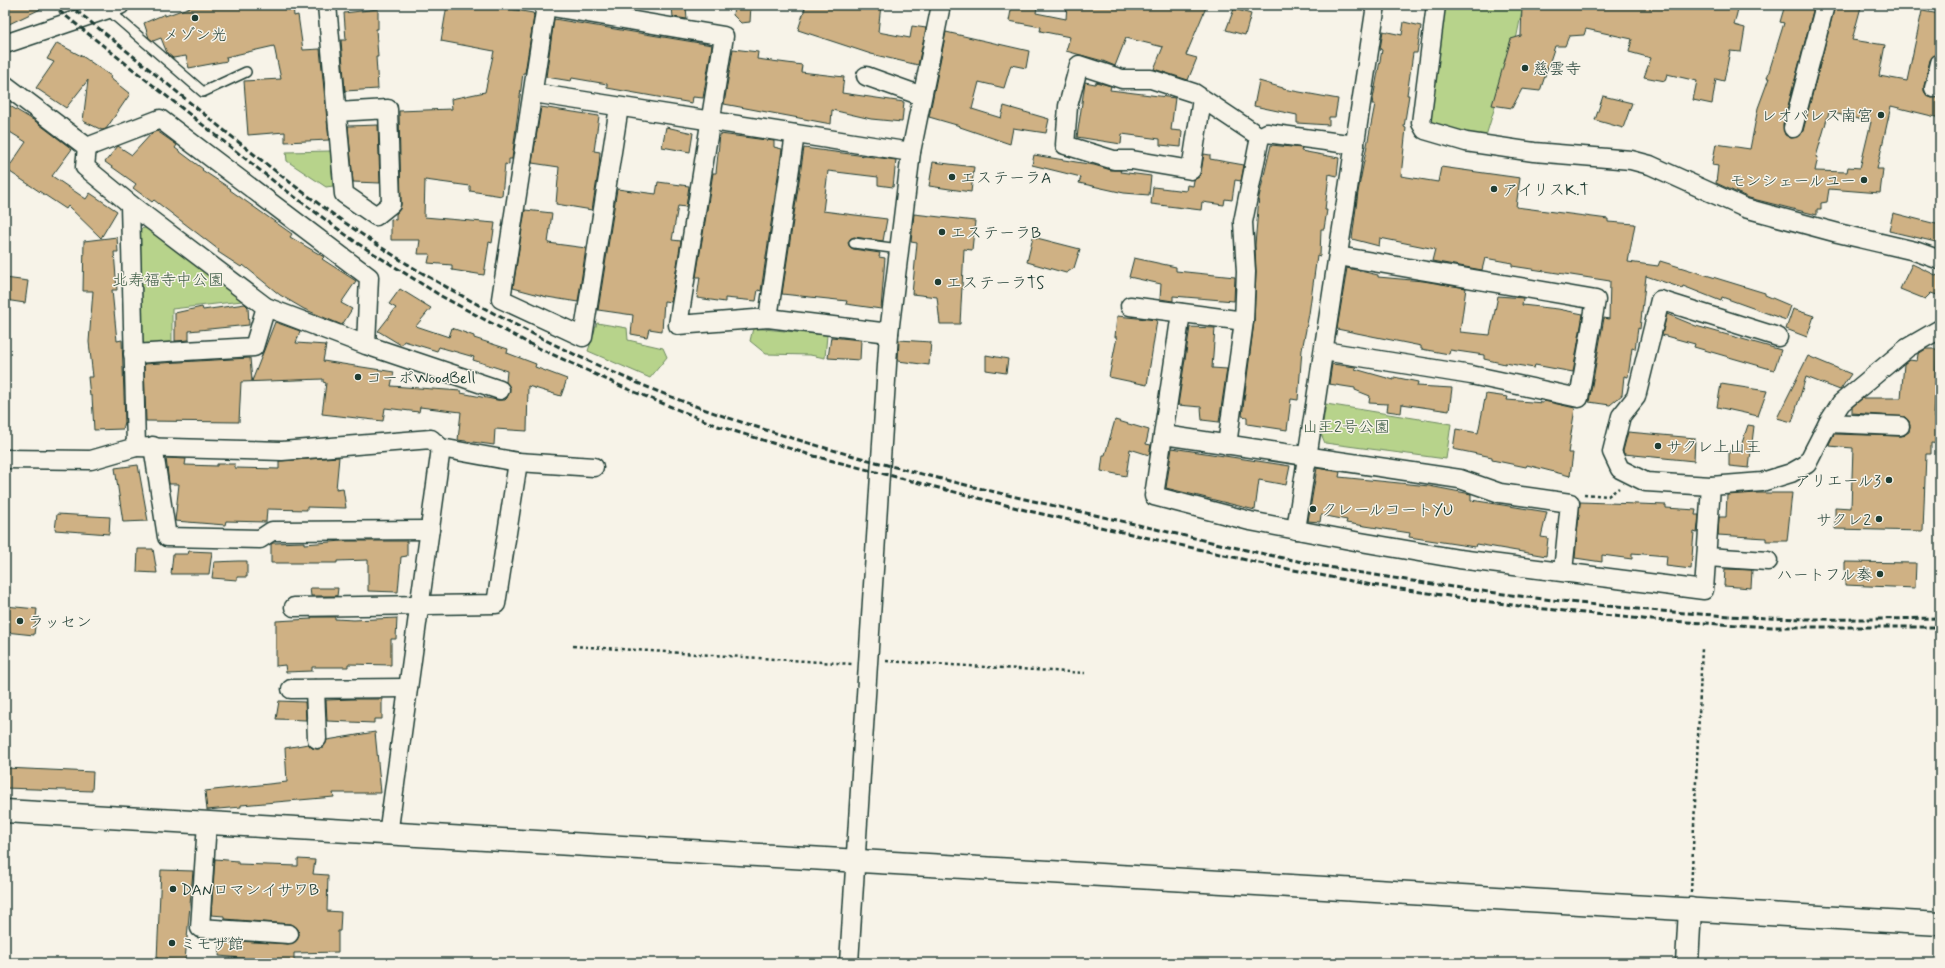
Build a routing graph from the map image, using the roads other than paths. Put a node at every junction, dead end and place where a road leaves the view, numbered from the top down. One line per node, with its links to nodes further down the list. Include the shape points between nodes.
1 (327, 5): 18 (street)
2 (941, 5): 15 (street)
3 (1376, 5): 23 (street)
4 (1436, 5): 30 (street, via 1421,123 1425,130 1466,142 1534,152 1631,160 1650,165 1745,208 1915,251)
5 (1825, 5): 20 (street)
6 (546, 6): 14 (street); 19 (street, via 724,36)
7 (113, 7): 8 (street); 10 (lane, via 203,92)
8 (5, 44)
9 (1940, 63): 13 (street)
10 (246, 72)
11 (866, 76): 15 (street)
12 (5, 85): 24 (street)
13 (1934, 88)
14 (533, 93): 17 (street); 17 (street, via 501,299 583,337)
15 (922, 96): 25 (street)
16 (1202, 99): 16 (street, via 1194,93 1151,79 1122,79 1079,65 1068,106 1066,145 1114,160 1132,160 1191,170); 22 (street)
17 (619, 107): 19 (street)
18 (337, 112): 18 (street, via 388,109 391,204 376,216 344,194)
19 (710, 121): 21 (street); 34 (street, via 678,325)
20 (1793, 128)
21 (795, 134): 25 (street); 34 (street)
22 (1260, 138): 23 (street, via 1267,133); 35 (street, via 1243,222 1246,272)
23 (1355, 145): 29 (street)
24 (87, 147): 26 (street, via 85,167); 39 (street, via 160,119 369,276)
25 (911, 152): 28 (street)
26 (130, 204): 32 (street); 41 (street)
27 (854, 243): 28 (lane)
28 (899, 248): 37 (street)
29 (1338, 256): 40 (street); 40 (street, via 1596,300 1579,398 1471,376)
30 (1940, 260)
31 (1130, 306): 33 (street)
32 (266, 307): 39 (street); 41 (street, via 254,347)
33 (1181, 313): 35 (street); 45 (street)
34 (768, 318): 37 (street)
35 (1244, 321): 46 (street)
36 (1940, 328): 43 (street, via 1908,348 1841,403)
37 (889, 333): 68 (street)
38 (1778, 337): 53 (street, via 1660,300 1636,397 1621,416 1612,452 1620,469 1646,482)
39 (366, 345): 42 (street)
40 (1324, 351): 49 (street)
41 (134, 354): 47 (street)
42 (500, 390)
43 (1828, 423): 44 (street); 53 (street, via 1807,464 1791,473 1762,482)
44 (1900, 426)
45 (1164, 435): 46 (street); 55 (street, via 1154,496)
46 (1227, 445): 49 (street)
47 (144, 446): 48 (street, via 282,451 430,439); 50 (street, via 91,460); 54 (street, via 167,536 260,539 272,531)
48 (441, 448): 51 (street); 54 (street)
49 (1308, 457): 55 (street); 58 (street, via 1460,479 1500,493 1570,503)
50 (5, 459)
51 (518, 462): 52 (street); 59 (street, via 496,604)
52 (594, 466)
53 (1711, 486): 56 (street)
54 (430, 530): 59 (street)
55 (1296, 530): 58 (street, via 1459,559)
56 (1706, 557): 57 (street); 58 (street, via 1704,590)
57 (1768, 561)
58 (1563, 571)
59 (419, 606): 60 (street); 61 (street)
60 (294, 608)
61 (408, 688): 63 (street); 67 (street)
62 (291, 689): 63 (street)
63 (315, 689): 64 (street)
64 (317, 739)
65 (5, 811): 66 (street)
66 (207, 823): 67 (street); 71 (street, via 200,928)
67 (388, 835): 68 (street)
68 (855, 862): 69 (street); 72 (street)
69 (1690, 909): 70 (street); 73 (street)
70 (1940, 924)
71 (289, 934)
72 (849, 963)
73 (1687, 963)

